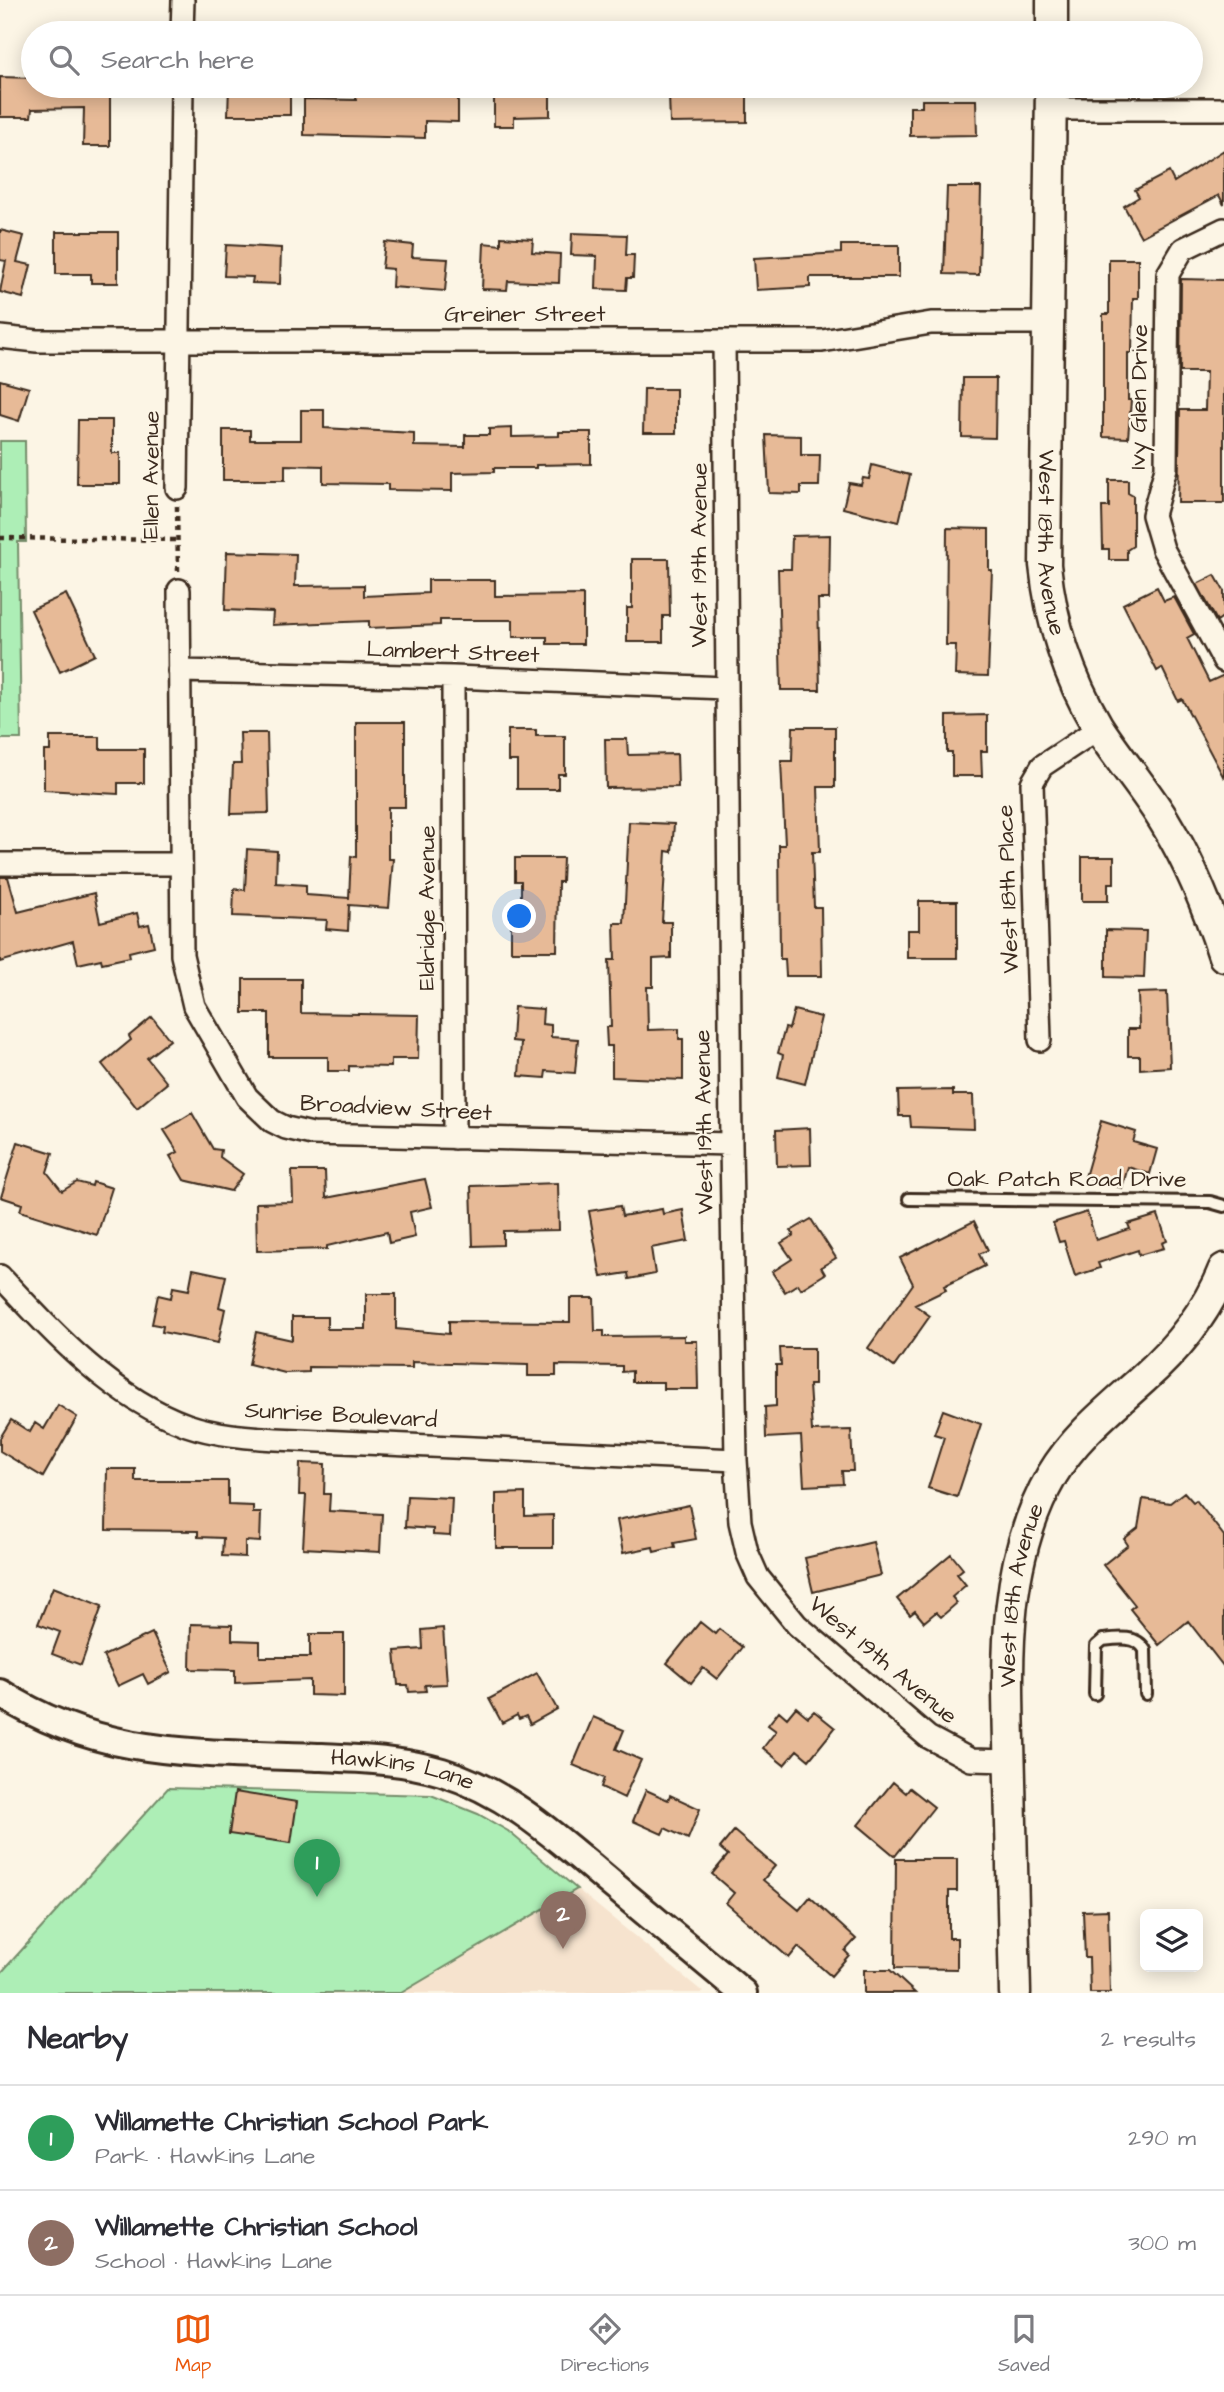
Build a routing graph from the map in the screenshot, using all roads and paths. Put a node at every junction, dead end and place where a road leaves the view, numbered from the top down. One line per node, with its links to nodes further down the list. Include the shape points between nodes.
1 (183, 0): 3 (street)
2 (1052, 0): 4 (main road)
3 (183, 21)
4 (1052, 21)
5 (182, 98): 12 (street, Ellen Avenue)
6 (1051, 98): 10 (main road, West 18th Avenue)
7 (1065, 98): 8 (street)
8 (1224, 109)
9 (1224, 229): 18 (street, Ivy Glen Drive, via 1183,249 1168,274 1166,468 1153,515 1163,550)
10 (1048, 323): 13 (street, Greiner Street, via 949,322 822,341); 22 (main road, West 18th Avenue, via 1045,565 1049,603 1059,646)
11 (0, 337): 12 (street, Greiner Street)
12 (177, 341): 13 (street, Greiner Street); 14 (street, Ellen Avenue)
13 (724, 341): 21 (street, West 19th Avenue)
14 (177, 488): 16 (path, Ellen Avenue)
15 (0, 538): 16 (path)
16 (178, 540): 17 (path, Ellen Avenue)
17 (179, 590): 19 (street)
18 (1224, 661)
19 (179, 671): 20 (street, Lambert Street); 24 (street)
20 (453, 677): 21 (street, Lambert Street); 27 (street, Eldridge Avenue)
21 (725, 688): 28 (street, West 19th Avenue)
22 (1099, 728): 25 (main road, West 18th Avenue, via 1184,855); 26 (street, West 18th Place, via 1042,766 1032,783)
23 (0, 864): 24 (street)
24 (180, 864): 27 (street, Broadview Street, via 182,955 191,998 238,1083 260,1111 286,1128 312,1134)
25 (1224, 956)
26 (1040, 1040)
27 (454, 1138): 28 (street, Broadview Street)
28 (731, 1144): 33 (street, West 19th Avenue)
29 (909, 1199): 30 (lane, Oak Patch Road Drive, via 1210,1202)
30 (1224, 1206)
31 (1224, 1269): 37 (main road, West 18th Avenue, via 1202,1312 1175,1348 1076,1444 1053,1474 1035,1510 1018,1557 1012,1598)
32 (0, 1276): 33 (street, Sunrise Boulevard, via 76,1353 117,1387 153,1411 216,1433)
33 (736, 1460): 37 (street, West 19th Avenue, via 747,1552 758,1577 790,1618 928,1737 971,1760)
34 (0, 1693): 38 (street, Hawkins Lane, via 31,1713 117,1744 377,1760 478,1784 534,1818)
35 (1095, 1694): 36 (lane, via 1096,1646 1103,1640 1130,1639 1145,1650)
36 (1146, 1694)
37 (1010, 1761): 39 (main road, West 18th Avenue)
38 (743, 1993)
39 (1015, 1993)

